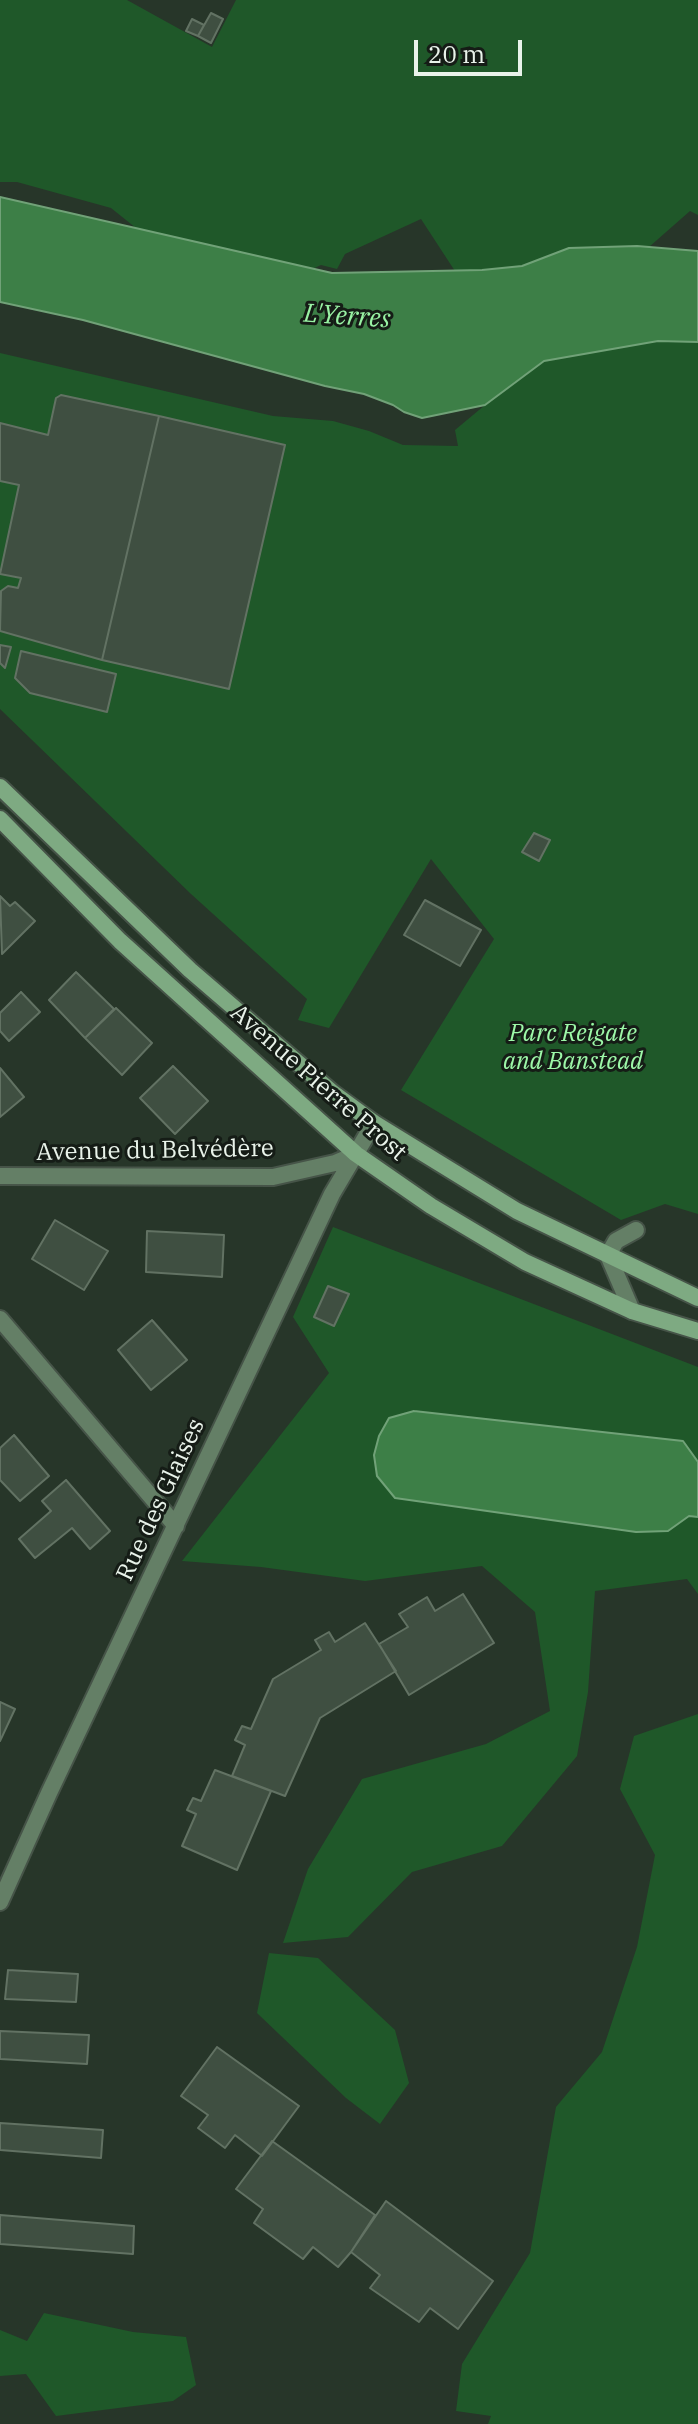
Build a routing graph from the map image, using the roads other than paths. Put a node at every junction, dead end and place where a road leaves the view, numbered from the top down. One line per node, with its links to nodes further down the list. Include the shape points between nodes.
1 (0, 787): 3 (main road, Avenue Pierre Prost, via 190,970)
2 (0, 819): 4 (main road, Avenue Pierre Prost, via 120,941)
3 (374, 1123): 4 (street, Rue des Glaises); 7 (main road, Avenue Pierre Prost, via 517,1211)
4 (356, 1154): 5 (street, Avenue du Belvédère, via 273,1177); 9 (main road, Avenue Pierre Prost, via 525,1262); 12 (street, Rue des Glaises, via 332,1194)
5 (0, 1176)
6 (636, 1230): 7 (street, via 616,1241)
7 (608, 1255): 8 (main road, Avenue Pierre Prost); 9 (street)
8 (698, 1298)
9 (632, 1311): 11 (main road, Avenue Pierre Prost)
10 (0, 1319): 12 (street)
11 (698, 1331)
12 (176, 1526): 13 (street, Rue des Glaises)
13 (0, 1902)

